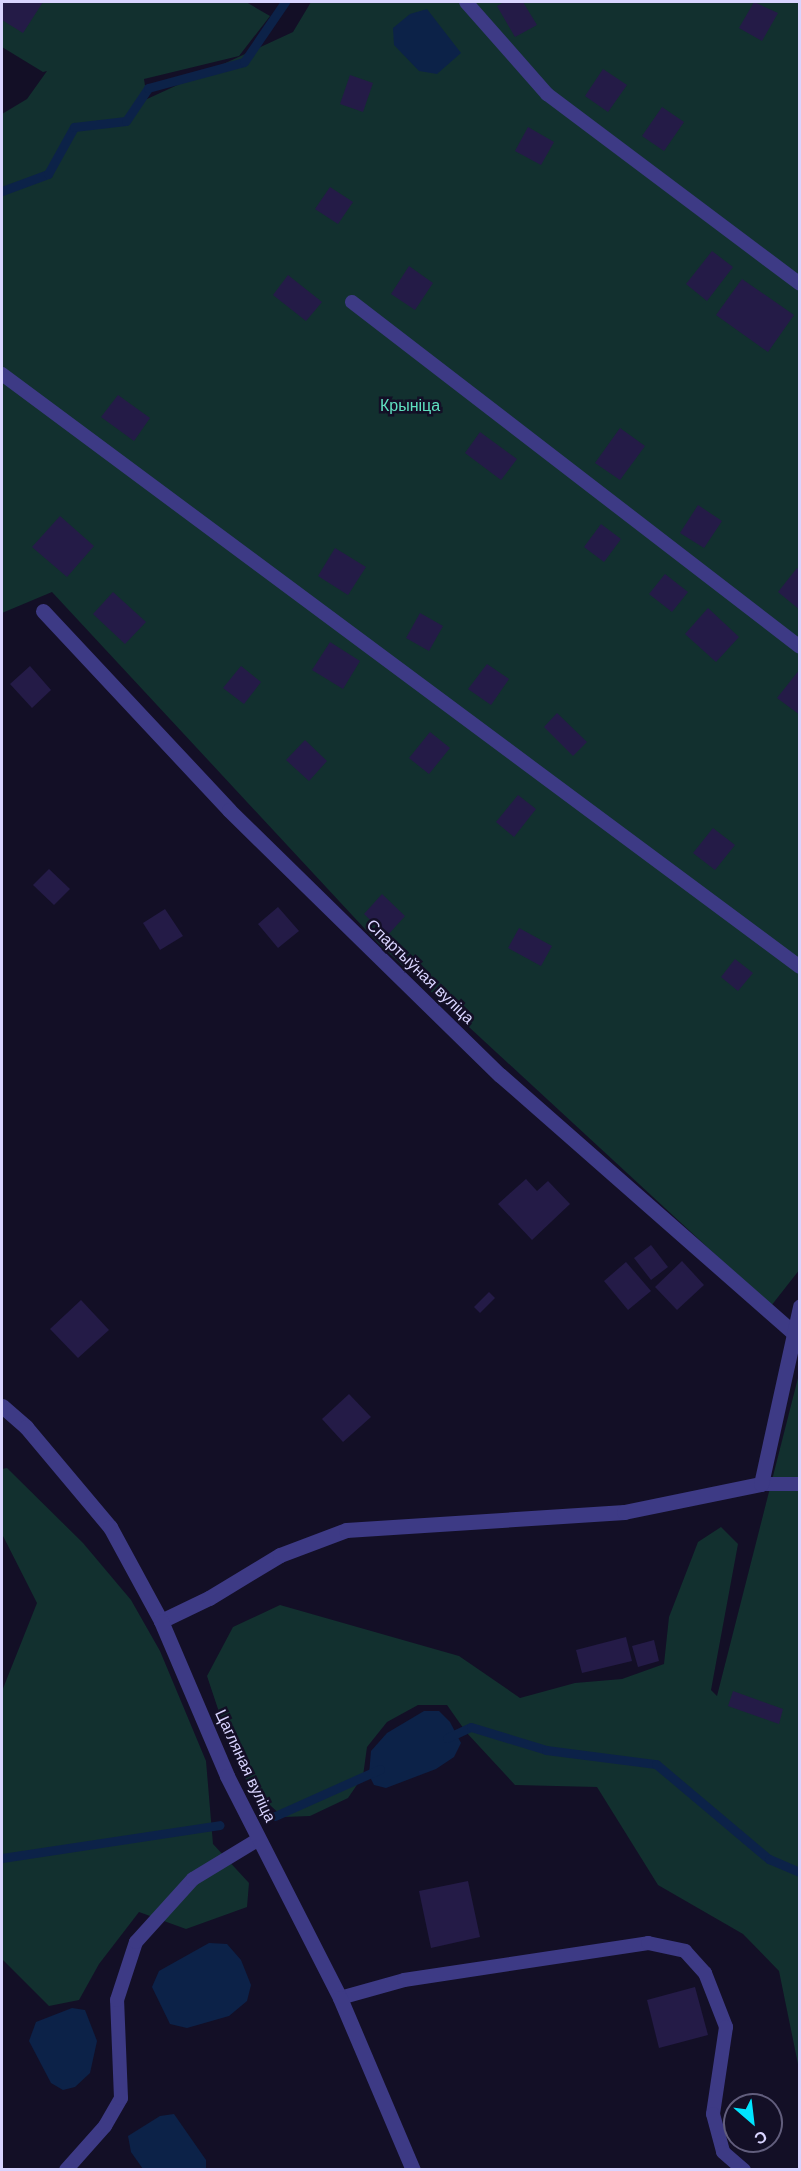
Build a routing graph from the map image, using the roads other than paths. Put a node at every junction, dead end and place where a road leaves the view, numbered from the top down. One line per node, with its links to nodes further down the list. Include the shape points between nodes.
1 (466, 2): 2 (lane, via 547,94)
2 (800, 284)
3 (352, 302): 6 (lane)
4 (2, 374): 7 (lane)
5 (44, 611): 9 (street, Спартыўная вуліца, via 230,810 500,1075)
6 (800, 647)
7 (800, 967)
8 (800, 1306): 9 (street)
9 (795, 1334): 11 (street)
10 (2, 1406): 13 (street, Цагляная вуліца, via 26,1427 110,1527)
11 (761, 1484): 12 (lane); 13 (street, via 624,1512 346,1530 280,1555 209,1598)
12 (800, 1484)
13 (161, 1621): 14 (street, Цагляная вуліца, via 227,1776)
14 (259, 1839): 15 (street, Цагляная вуліца); 16 (lane, via 193,1879 136,1942 117,2000 122,2098 105,2126)
15 (340, 1998): 17 (street, Цагляная вуліца); 18 (lane, via 404,1980 648,1943 685,1951 705,1973 726,2027 713,2114 723,2152)
16 (66, 2169)
17 (413, 2169)
18 (744, 2169)

